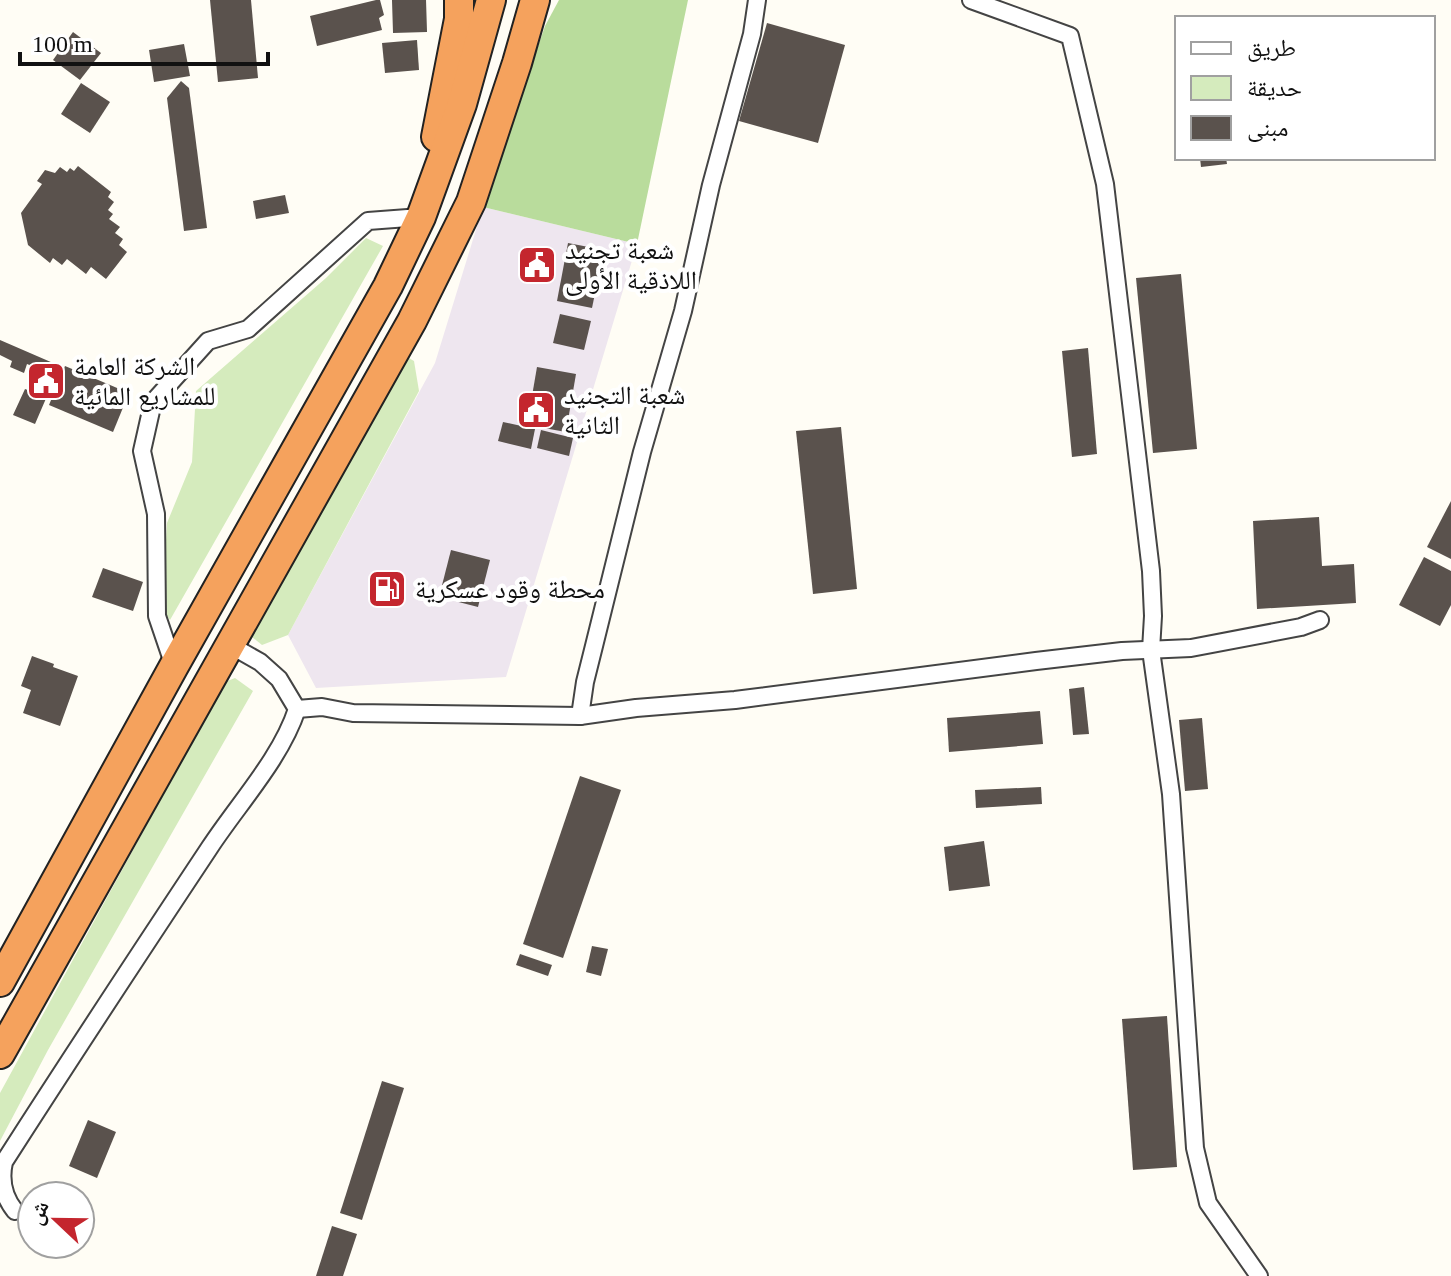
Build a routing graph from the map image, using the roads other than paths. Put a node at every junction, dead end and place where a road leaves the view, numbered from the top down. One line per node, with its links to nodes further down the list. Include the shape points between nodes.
1 (459, 0): 8 (highway)
2 (491, 0): 8 (highway, via 462,104)
3 (535, 0): 7 (highway)
4 (542, 0): 7 (highway)
5 (757, 0): 14 (street)
6 (971, 0): 11 (street, via 1070,36 1105,184 1151,571)
7 (517, 63): 10 (highway, via 471,202 446,254)
8 (421, 217): 12 (highway, via 388,286); 12 (street, via 368,221 248,329 208,341 153,402 142,451 156,514 157,616)
9 (1320, 620): 11 (street, via 1205,645)
10 (230, 645): 13 (street, via 279,679); 16 (highway)
11 (1151, 650): 14 (street); 18 (street, via 1171,794 1195,1148 1208,1203)
12 (174, 666): 15 (highway)
13 (297, 709): 14 (street); 17 (street, via 279,749 4,1162 0,1185)
14 (580, 716)
15 (0, 982)
16 (0, 1054)
17 (15, 1211)
18 (1259, 1276)

